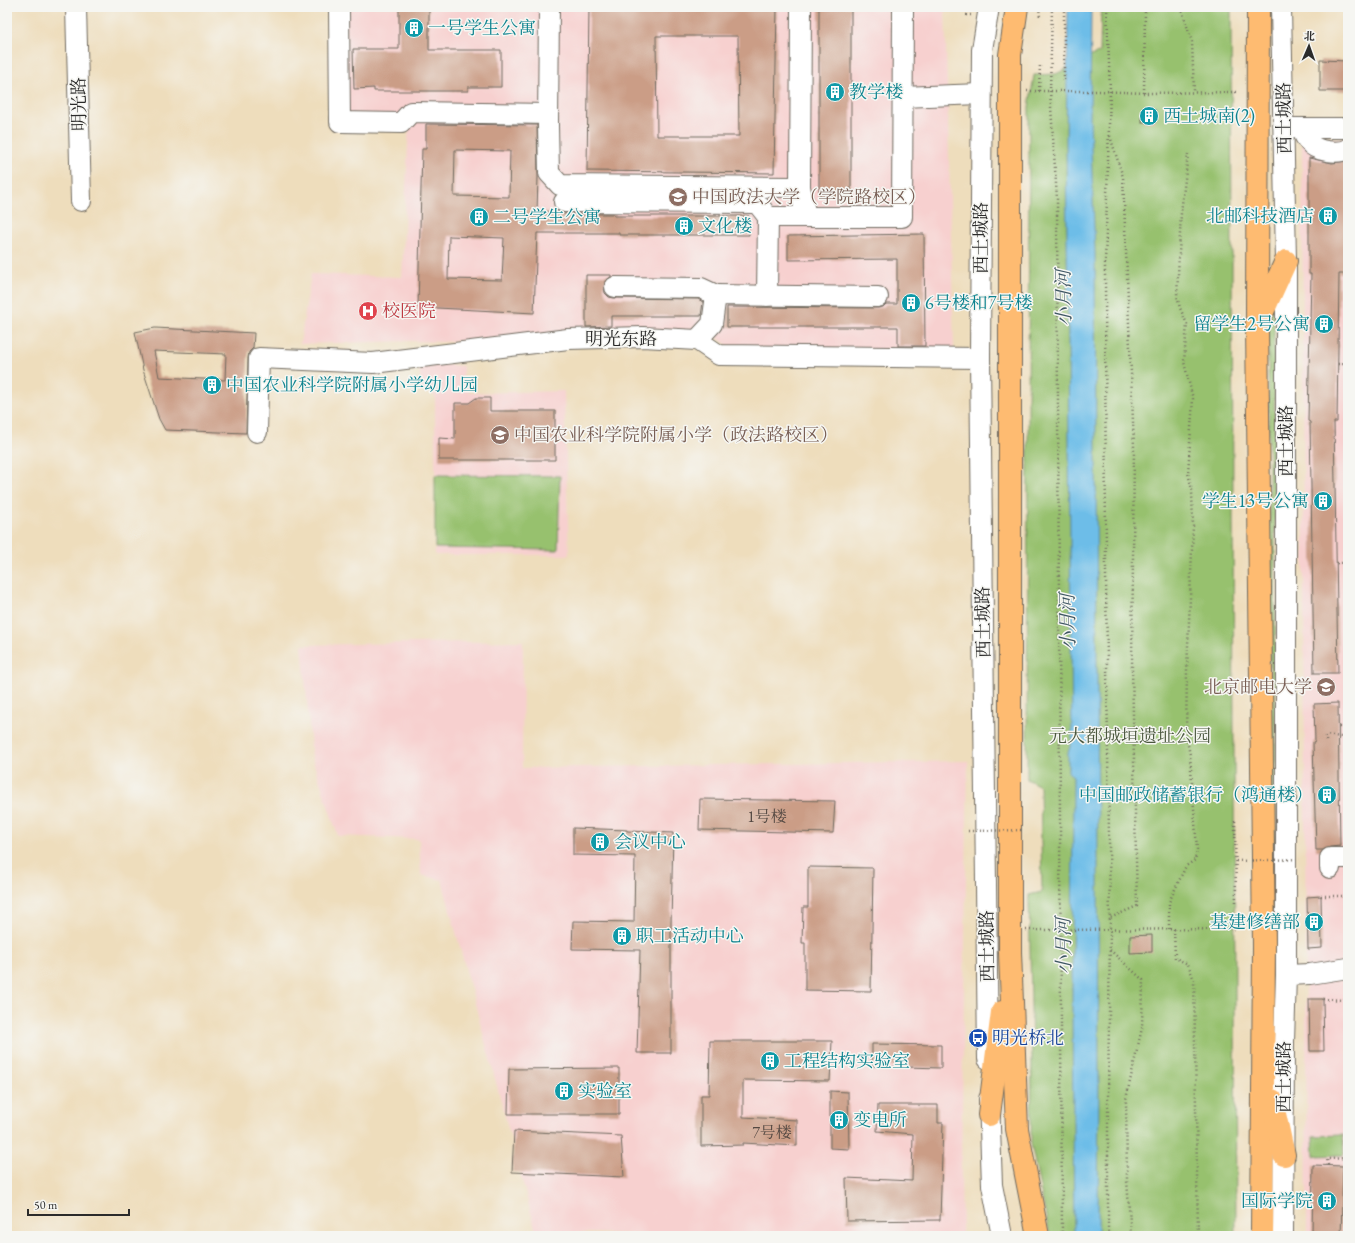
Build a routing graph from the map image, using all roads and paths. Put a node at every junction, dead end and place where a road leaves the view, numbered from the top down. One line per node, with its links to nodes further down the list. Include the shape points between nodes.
1 (76, 7): 41 (street, 明光路)
2 (340, 7): 34 (street, via 340,122 401,123 411,112)
3 (548, 7): 34 (street)
4 (801, 7): 40 (street)
5 (903, 7): 33 (street)
6 (989, 7): 21 (street, 西土城路)
7 (1001, 7): 22 (highway)
8 (1017, 7): 22 (highway)
9 (1039, 7): 19 (path)
10 (1052, 7): 27 (path)
11 (1064, 7): 24 (path)
12 (1107, 7): 28 (path)
13 (1145, 7): 31 (path)
14 (1181, 7): 29 (path, via 1192,42)
15 (1258, 7): 20 (highway, 西土城路)
16 (1272, 7): 20 (highway)
17 (1281, 7): 35 (street, 西土城路)
18 (973, 13): 21 (street)
19 (1040, 17)
20 (1258, 44): 50 (highway, 西土城路)
21 (982, 50): 32 (street, 西土城路)
22 (1010, 55): 81 (highway)
23 (1040, 64): 26 (path)
24 (1064, 81)
25 (1022, 91): 26 (path)
26 (1039, 91): 27 (path)
27 (1050, 91): 28 (path); 78 (path, via 1057,207)
28 (1110, 91): 31 (path); 37 (path)
29 (1194, 92): 30 (path); 31 (path)
30 (1237, 92)
31 (1144, 93)
32 (981, 94): 33 (street); 52 (street, 西土城路)
33 (902, 97): 44 (street, via 902,217)
34 (548, 114): 40 (street, via 550,173 560,185)
35 (1293, 128): 36 (street); 38 (street, via 1310,144 1324,151 1343,152); 45 (street, 西土城路)
36 (1348, 128)
37 (1108, 132): 72 (path, via 1105,280); 72 (path, via 1123,177 1134,446 1132,667 1137,906)
38 (1348, 149)
39 (1188, 154): 74 (path, via 1181,213 1177,296 1187,324 1184,362 1193,399 1188,473 1192,490 1193,526 1186,735 1190,755 1197,849 1195,860 1186,866 1169,902)
40 (800, 187): 44 (street)
41 (81, 201)
42 (564, 202): 43 (street, via 757,203)
43 (768, 217): 44 (street); 48 (street)
44 (806, 217)
45 (1286, 261): 50 (highway); 83 (street, 西土城路)
46 (615, 287): 47 (street, via 701,288)
47 (716, 295): 48 (street); 51 (street, via 712,324)
48 (767, 296): 49 (street)
49 (878, 297)
50 (1257, 325): 79 (highway, 西土城路)
51 (696, 340): 52 (street, 明光东路, via 719,355); 55 (street, 明光东路, via 643,337 568,339 373,363 258,358)
52 (980, 358): 86 (street, 西土城路)
53 (1338, 364): 54 (path)
54 (1348, 364)
55 (257, 432)
56 (1336, 563): 57 (path)
57 (1348, 563)
58 (1339, 727): 59 (path)
59 (1348, 728)
60 (1348, 738): 61 (path, via 1326,736)
61 (1326, 741)
62 (1235, 821): 67 (path)
63 (1024, 830): 64 (path, bridge)
64 (968, 831)
65 (1348, 858): 68 (street, via 1330,858)
66 (1300, 859): 67 (path, bridge)
67 (1236, 861): 71 (path)
68 (1330, 868)
69 (1321, 896): 70 (path)
70 (1348, 896)
71 (1236, 904)
72 (1110, 918): 73 (path)
73 (1108, 929): 74 (path); 78 (path); 80 (path)
74 (1169, 929): 75 (path)
75 (1174, 929): 76 (path); 95 (path, via 1176,958 1188,964 1194,980)
76 (1238, 929)
77 (1023, 930): 78 (path)
78 (1060, 930): 92 (path)
79 (1264, 946): 87 (highway, via 1272,1097); 96 (highway, 西土城路)
80 (1110, 950): 93 (path); 94 (path, via 1143,980 1142,1028 1126,1099)
81 (1010, 952): 86 (highway); 91 (highway, via 1017,1129)
82 (1348, 968): 83 (street)
83 (1286, 975): 87 (street, 西土城路)
84 (1323, 999): 85 (path)
85 (1348, 1000)
86 (989, 1115): 90 (street, 西土城路, via 992,1185)
87 (1284, 1155): 97 (street, 西土城路)
88 (1348, 1158): 89 (path, via 1327,1159)
89 (1328, 1165)
90 (1002, 1236)
91 (1038, 1236)
92 (1062, 1236)
93 (1108, 1236)
94 (1131, 1236)
95 (1198, 1236)
96 (1262, 1236)
97 (1283, 1236)

